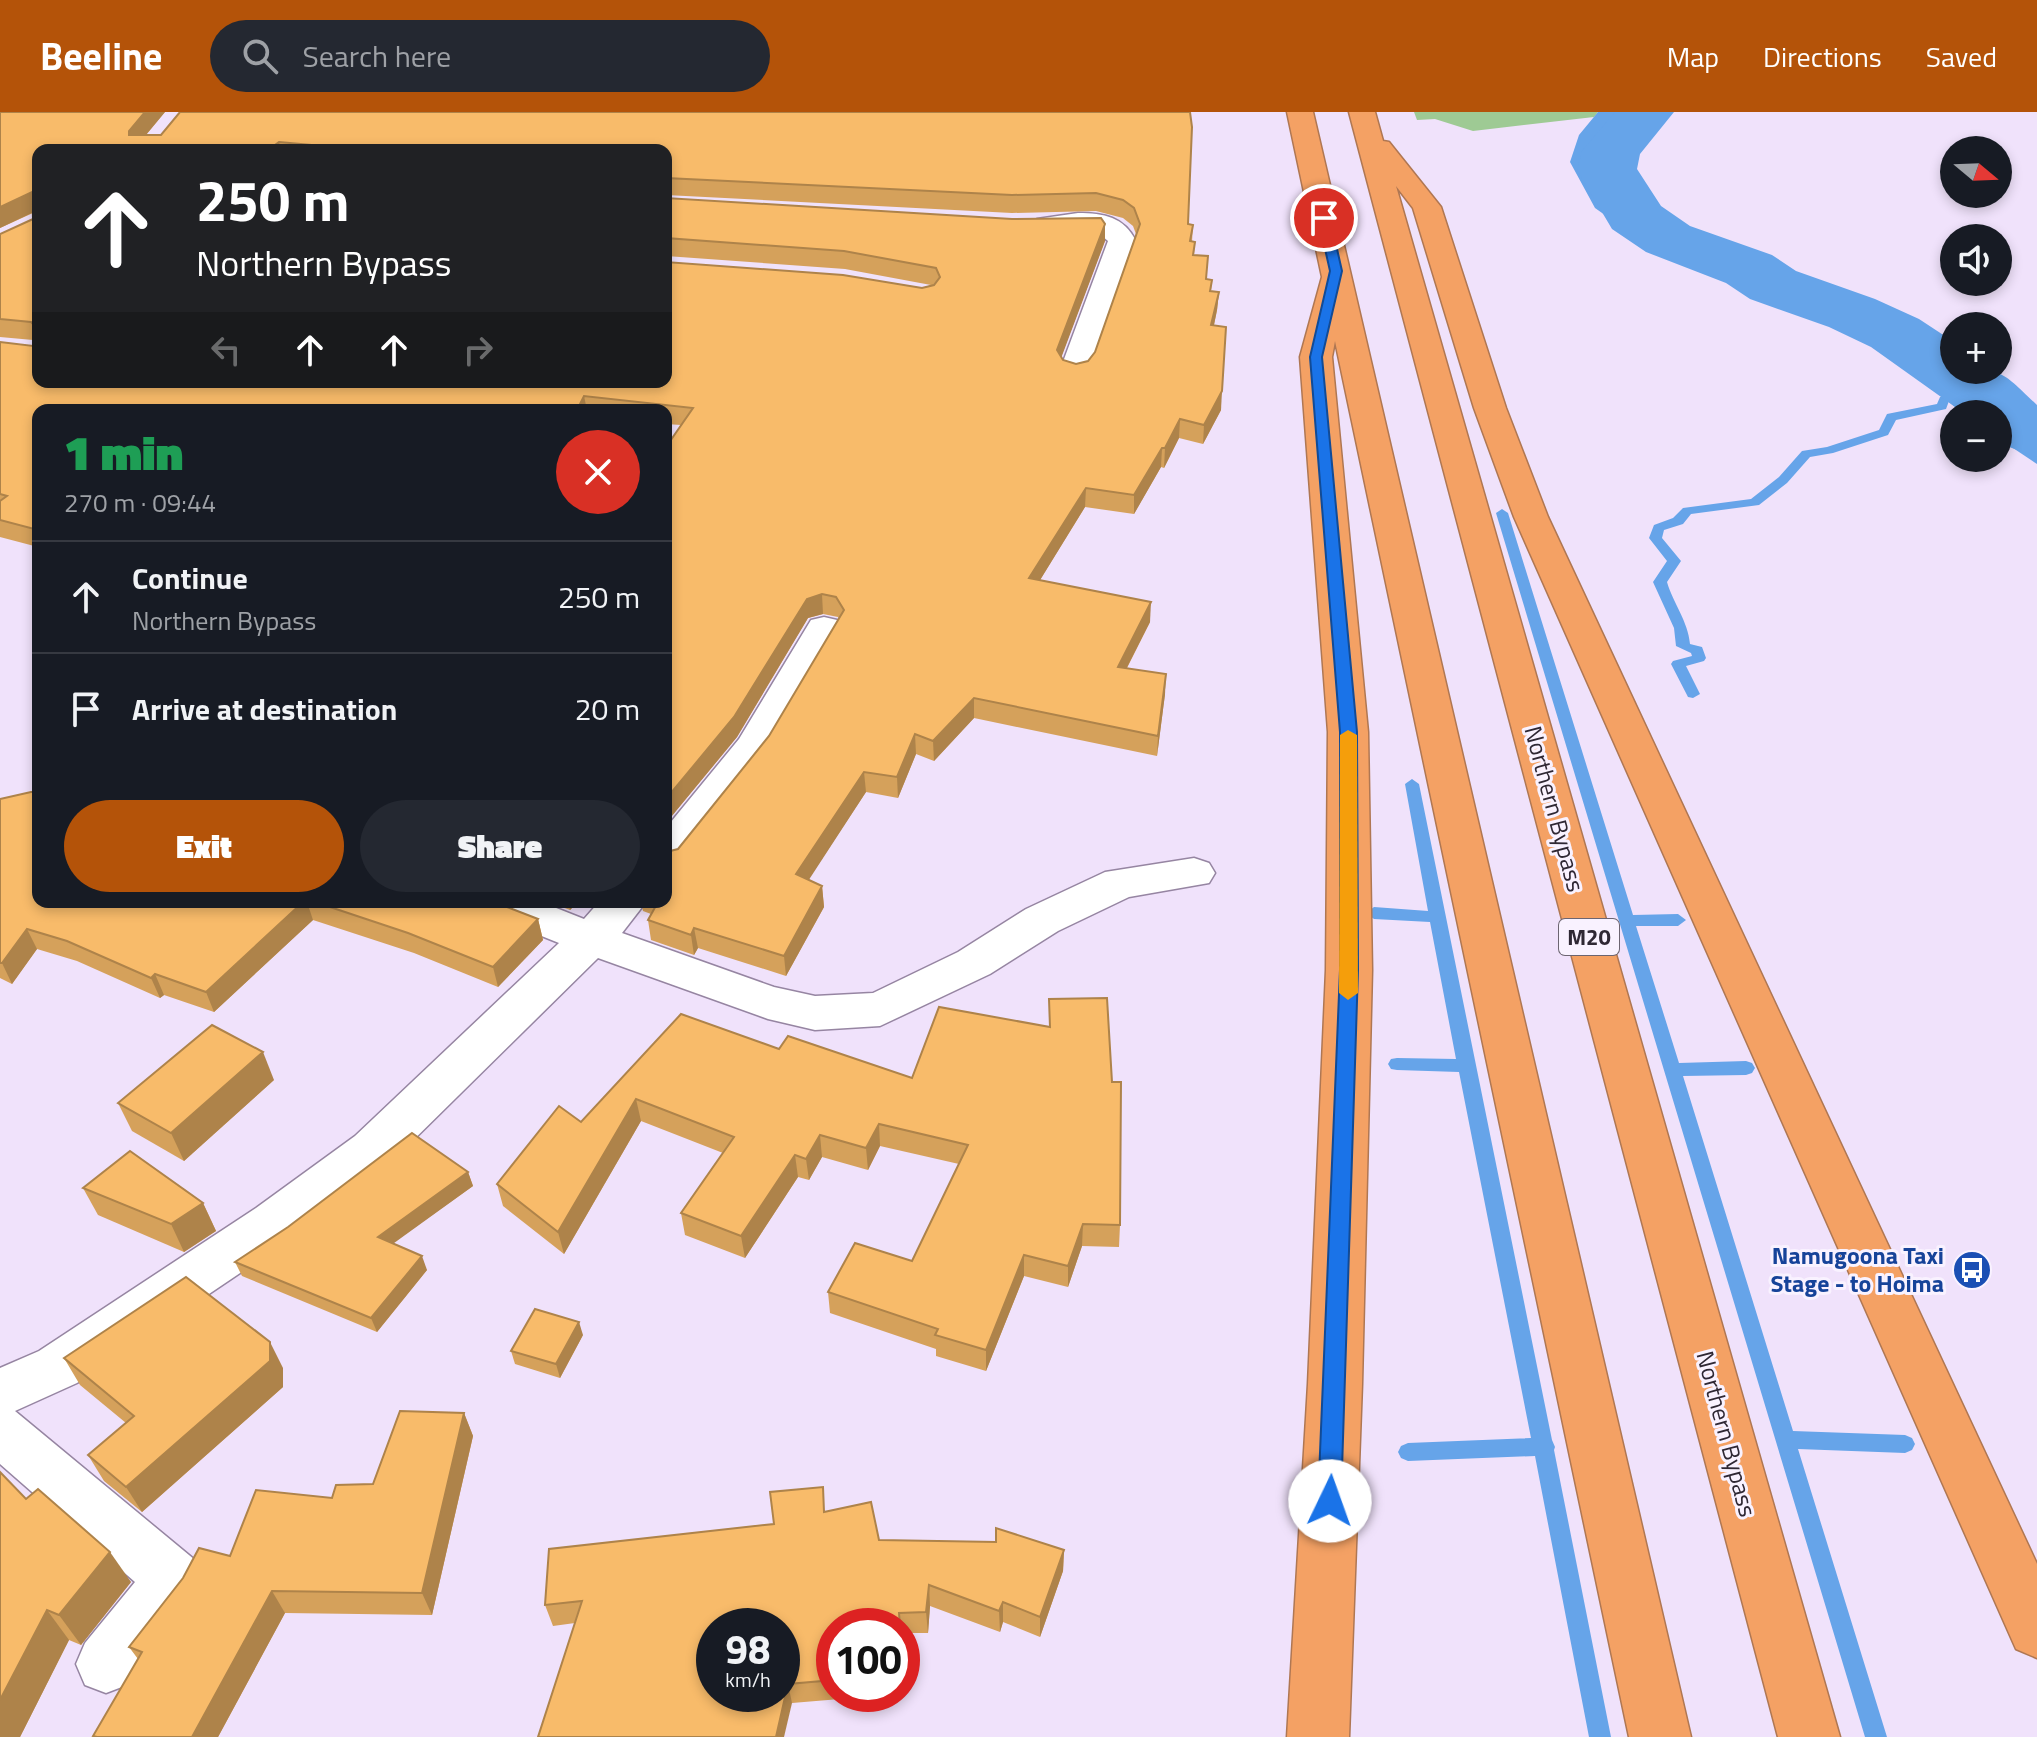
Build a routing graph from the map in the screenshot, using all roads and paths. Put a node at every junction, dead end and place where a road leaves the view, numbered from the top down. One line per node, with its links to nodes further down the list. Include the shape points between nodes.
1 (1300, 112): 4 (highway)
2 (1366, 124): 14 (highway, via 1427,207 1490,408 1531,517); 18 (highway, Northern Bypass / M20)
3 (1012, 225): 5 (street, via 1084,222 1120,233 1122,241)
4 (1336, 271): 16 (highway, via 1316,357 1348,732 1349,970); 17 (highway)
5 (1076, 370)
6 (824, 628): 7 (street, via 755,746)
7 (672, 849)
8 (1194, 873): 11 (street, via 1120,883 880,1009 815,1013 768,1002)
9 (514, 908): 11 (street)
10 (619, 908): 11 (street)
11 (591, 939): 12 (street, via 372,1150 274,1223 58,1367)
12 (0, 1393)
13 (0, 1430): 15 (street, via 174,1579)
14 (2037, 1629)
15 (106, 1664)
16 (1318, 1737)
17 (1660, 1737)
18 (1809, 1737)

